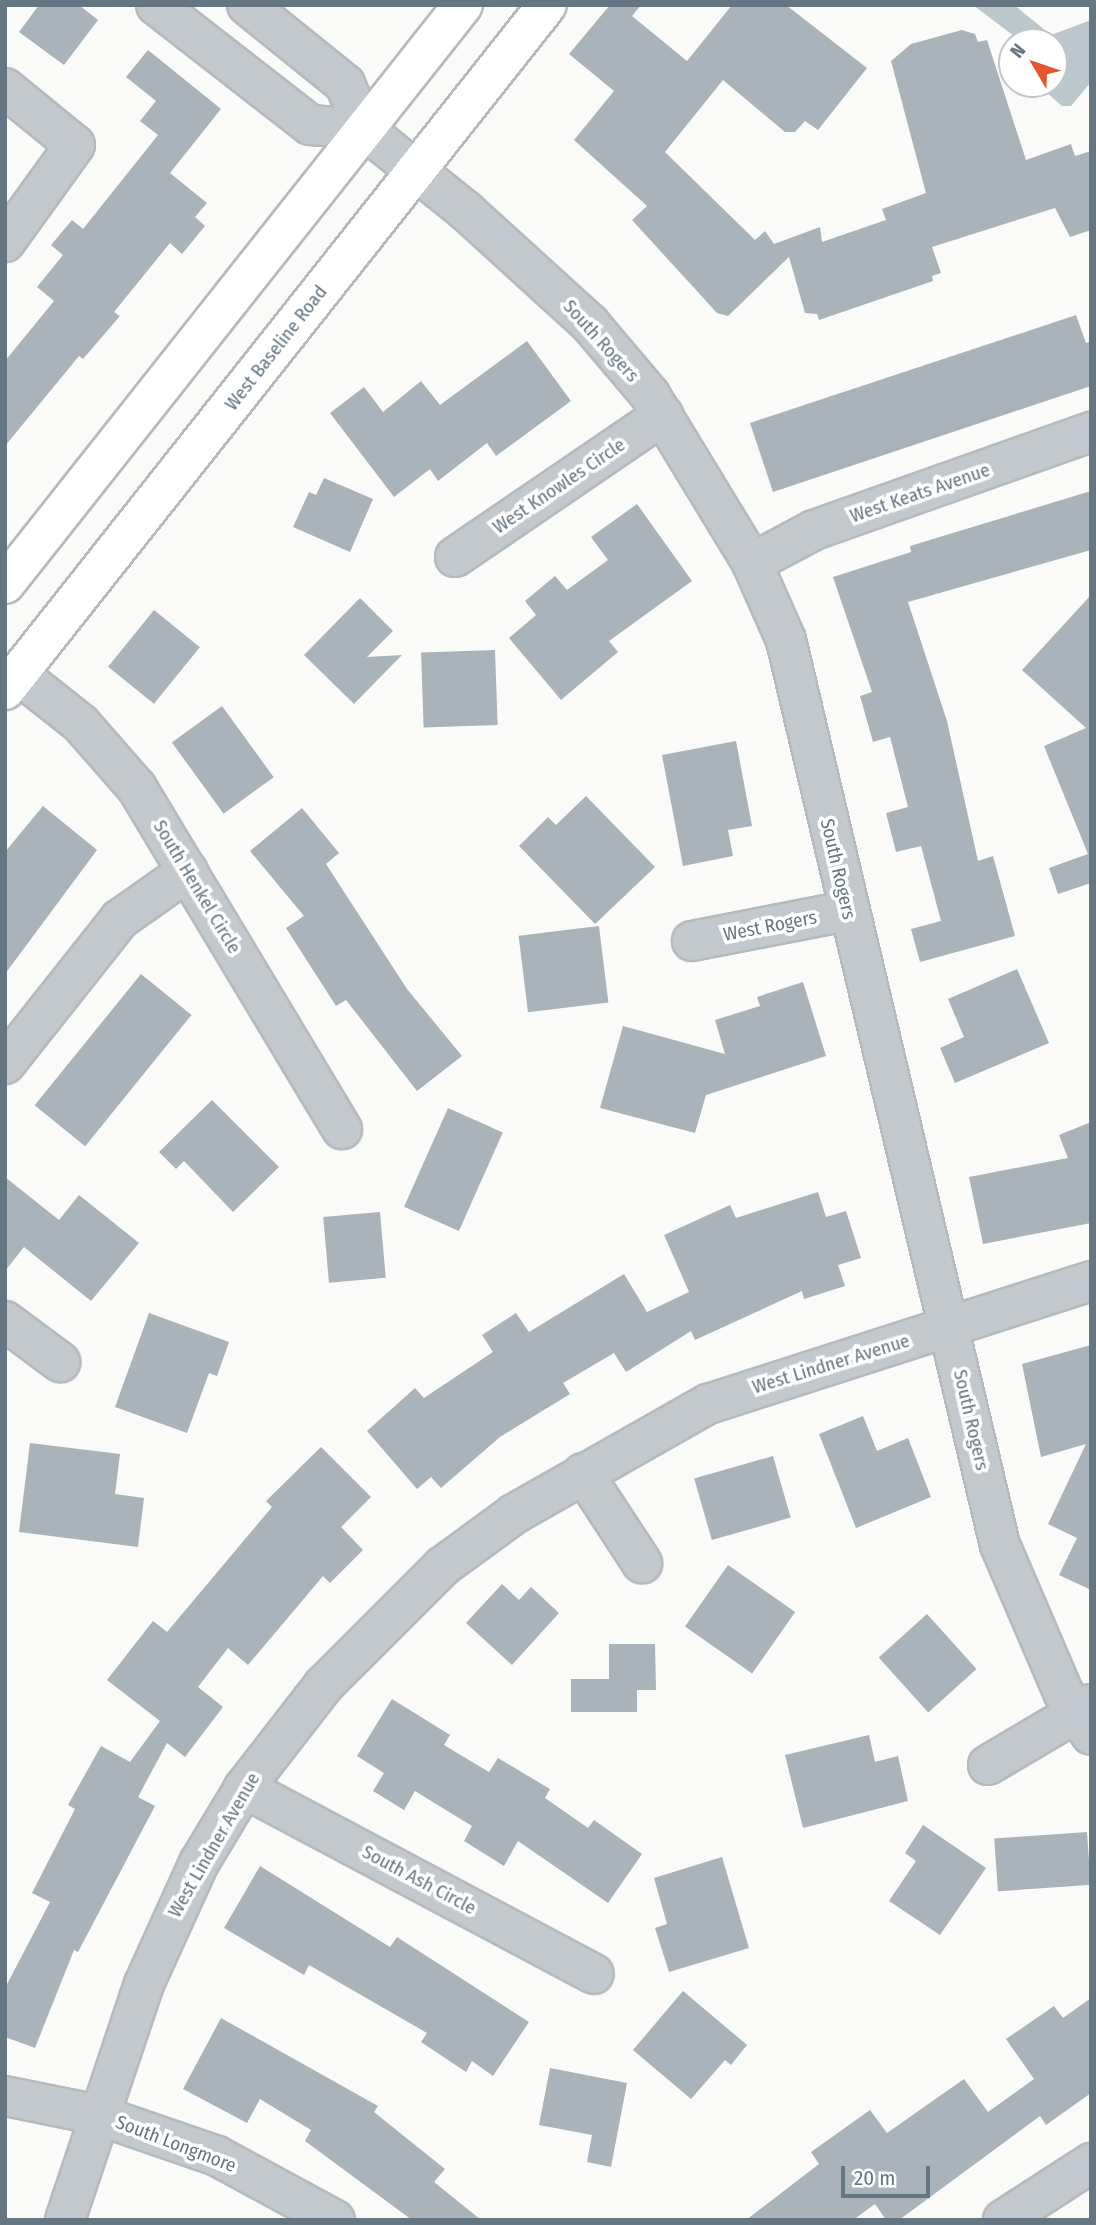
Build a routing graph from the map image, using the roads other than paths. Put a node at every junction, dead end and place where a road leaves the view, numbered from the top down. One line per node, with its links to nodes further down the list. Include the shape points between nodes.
1 (156, 5): 6 (street, via 310,125)
2 (247, 5): 6 (street, South Rogers, via 345,85)
3 (463, 5): 6 (main road)
4 (547, 5): 7 (main road, West Baseline Road)
5 (5, 88): 8 (street, via 75,145)
6 (364, 130): 7 (street, South Rogers); 13 (main road)
7 (415, 170): 9 (street, South Rogers, via 590,324); 14 (main road, West Baseline Road)
8 (5, 242)
9 (663, 415): 11 (street, West Knowles Circle); 12 (street, South Rogers)
10 (1091, 432): 12 (street, West Keats Avenue, via 814,530)
11 (455, 556)
12 (752, 563): 16 (street, South Rogers, via 786,640)
13 (5, 584)
14 (12, 682): 15 (street, South Henkel Circle, via 114,757)
15 (188, 871): 18 (street, via 120,919); 19 (street, South Henkel Circle)
16 (847, 911): 17 (street, West Rogers); 22 (street, South Rogers)
17 (692, 941)
18 (5, 1064)
19 (342, 1129)
20 (1091, 1281): 22 (street, West Lindner Avenue)
21 (5, 1321): 23 (street)
22 (950, 1329): 24 (street, West Lindner Avenue, via 708,1404); 26 (street, South Rogers, via 1000,1545)
23 (60, 1362)
24 (583, 1473): 25 (street); 28 (street, West Lindner Avenue, via 513,1514 443,1566 324,1685)
25 (642, 1563)
26 (1086, 1717): 27 (street)
27 (988, 1765)
28 (244, 1788): 29 (street, South Ash Circle); 31 (street, West Lindner Avenue, via 167,1925)
29 (594, 1974)
30 (5, 2096): 31 (street, South Longmore)
31 (98, 2115): 33 (street, West Lindner Avenue); 34 (street, South Longmore, via 217,2155)
32 (1091, 2163): 35 (street)
33 (65, 2220)
34 (335, 2220)
35 (1003, 2220)

